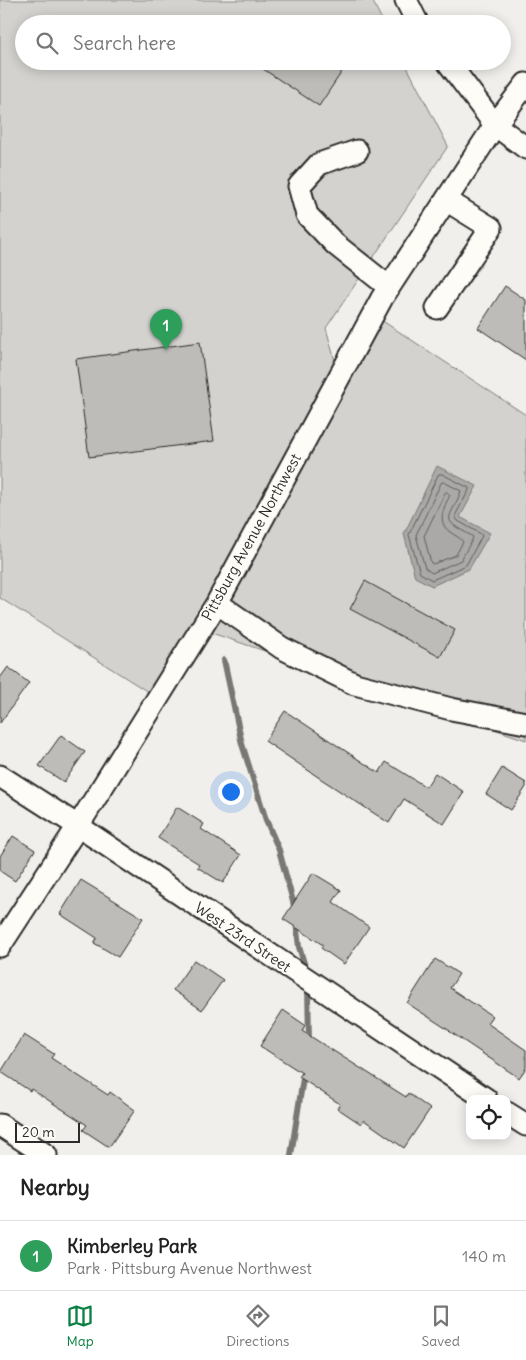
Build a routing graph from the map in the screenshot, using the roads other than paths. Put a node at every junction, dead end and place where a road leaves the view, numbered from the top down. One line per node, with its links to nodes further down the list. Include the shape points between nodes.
1 (406, 0): 2 (street)
2 (414, 15)
3 (454, 70): 5 (street)
4 (526, 84): 5 (street, Pittsburg Avenue Northwest)
5 (495, 124): 6 (street); 8 (street, Pittsburg Avenue Northwest)
6 (526, 148)
7 (357, 151): 9 (street, via 319,164 299,186 308,215 336,245)
8 (446, 200): 9 (street, Pittsburg Avenue Northwest); 10 (street, via 491,228)
9 (389, 287): 11 (street, Pittsburg Avenue Northwest)
10 (437, 308)
11 (217, 602): 12 (street, via 282,648 355,684 451,709); 14 (street, Pittsburg Avenue Northwest)
12 (526, 723)
13 (0, 776): 14 (street, West 23rd Street)
14 (78, 826): 15 (street, Pittsburg Avenue Northwest); 16 (street, West 23rd Street)
15 (0, 946)
16 (480, 1095)
17 (511, 1116): 19 (street)
18 (0, 1125): 20 (street)
19 (526, 1125)
20 (46, 1155)

